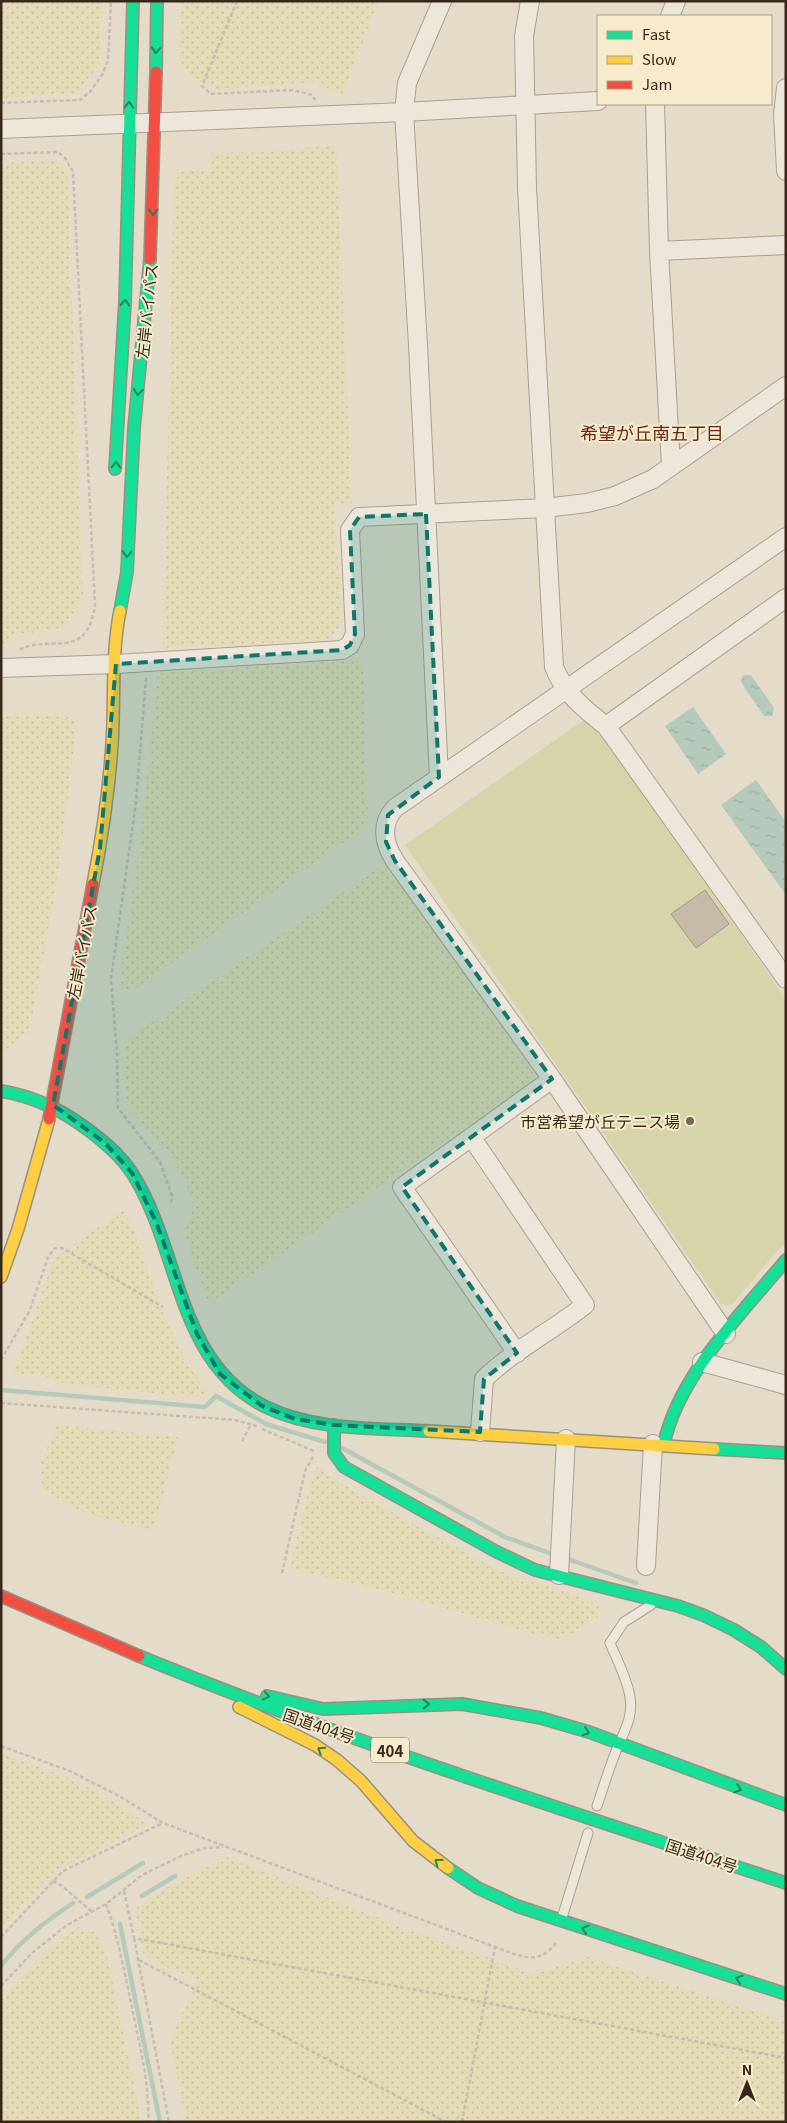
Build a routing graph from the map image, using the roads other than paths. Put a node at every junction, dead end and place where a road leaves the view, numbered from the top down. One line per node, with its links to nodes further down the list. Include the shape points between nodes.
1 (132, 1): 13 (main road, 左岸バイパス, one-way to 1)
2 (157, 1): 12 (main road, 左岸バイパス, one-way to 12)
3 (442, 1): 11 (street, via 407,84)
4 (530, 1): 9 (street, via 524,36)
5 (676, 1): 6 (street)
6 (670, 15)
7 (782, 91): 15 (street)
8 (597, 101): 9 (street)
9 (526, 105): 11 (street); 21 (street, via 527,188)
10 (655, 105): 17 (street)
11 (404, 112): 12 (street); 22 (street)
12 (153, 123): 13 (street); 26 (main road, 左岸バイパス, one-way to 26, via 152,240 126,572)
13 (129, 124): 14 (street); 20 (main road, 左岸バイパス, one-way to 13, via 126,302)
14 (1, 130)
15 (786, 171)
16 (786, 245): 17 (street)
17 (659, 251): 19 (street)
18 (786, 386): 19 (street)
19 (671, 466): 21 (street, via 653,479 615,496)
20 (115, 478)
21 (545, 508): 22 (street); 29 (street, via 554,667 559,682)
22 (426, 514): 27 (street, via 358,517 350,530 355,634 350,645 342,650); 31 (street)
23 (786, 537): 29 (street)
24 (115, 564): 26 (main road, 左岸バイパス)
25 (786, 598): 30 (street)
26 (118, 619): 27 (main road, 左岸バイパス)
27 (116, 664): 28 (street); 35 (main road, 左岸バイパス, via 112,745 100,848)
28 (3, 668)
29 (566, 690): 30 (street); 31 (street)
30 (606, 726): 32 (street)
31 (438, 777): 33 (street, via 388,815 385,829 389,852)
32 (786, 980)
33 (552, 1079): 36 (street); 39 (street)
34 (1, 1091): 35 (main road, via 18,1093)
35 (52, 1105): 38 (main road, 左岸バイパス, via 18,1229); 43 (main road, via 117,1154 132,1173 156,1222 184,1305 208,1357 231,1384 262,1406 294,1419)
36 (472, 1138): 40 (street, via 585,1306); 40 (street, via 402,1187)
37 (786, 1260): 39 (main road)
38 (1, 1277)
39 (726, 1334): 41 (main road)
40 (517, 1353): 44 (street, via 484,1379)
41 (702, 1362): 42 (street); 46 (main road, via 688,1380)
42 (786, 1385)
43 (334, 1425): 44 (main road); 49 (main road, via 332,1452 344,1467 497,1552 536,1570)
44 (480, 1432): 45 (main road)
45 (566, 1439): 46 (main road); 49 (street)
46 (659, 1444): 47 (main road); 48 (street)
47 (786, 1453)
48 (646, 1566)
49 (559, 1575): 51 (main road)
50 (1, 1596): 52 (main road, 国道404号 / 404)
51 (658, 1601): 53 (main road, via 703,1615 734,1630 761,1647); 54 (lane, via 624,1622 610,1643 630,1697 628,1728)
52 (136, 1655): 54 (main road, one-way to 54, via 254,1693 323,1710 462,1704 541,1718); 58 (main road, 国道404号 / 404, via 245,1700); 59 (main road, one-way to 52, via 517,1906 454,1873 413,1841 361,1781 315,1745)
53 (786, 1669)
54 (619, 1744): 55 (main road, one-way to 55); 56 (lane)
55 (786, 1805)
56 (597, 1806)
57 (588, 1833): 59 (lane)
58 (786, 1883)
59 (561, 1922): 60 (main road, one-way to 59)
60 (786, 1994)

